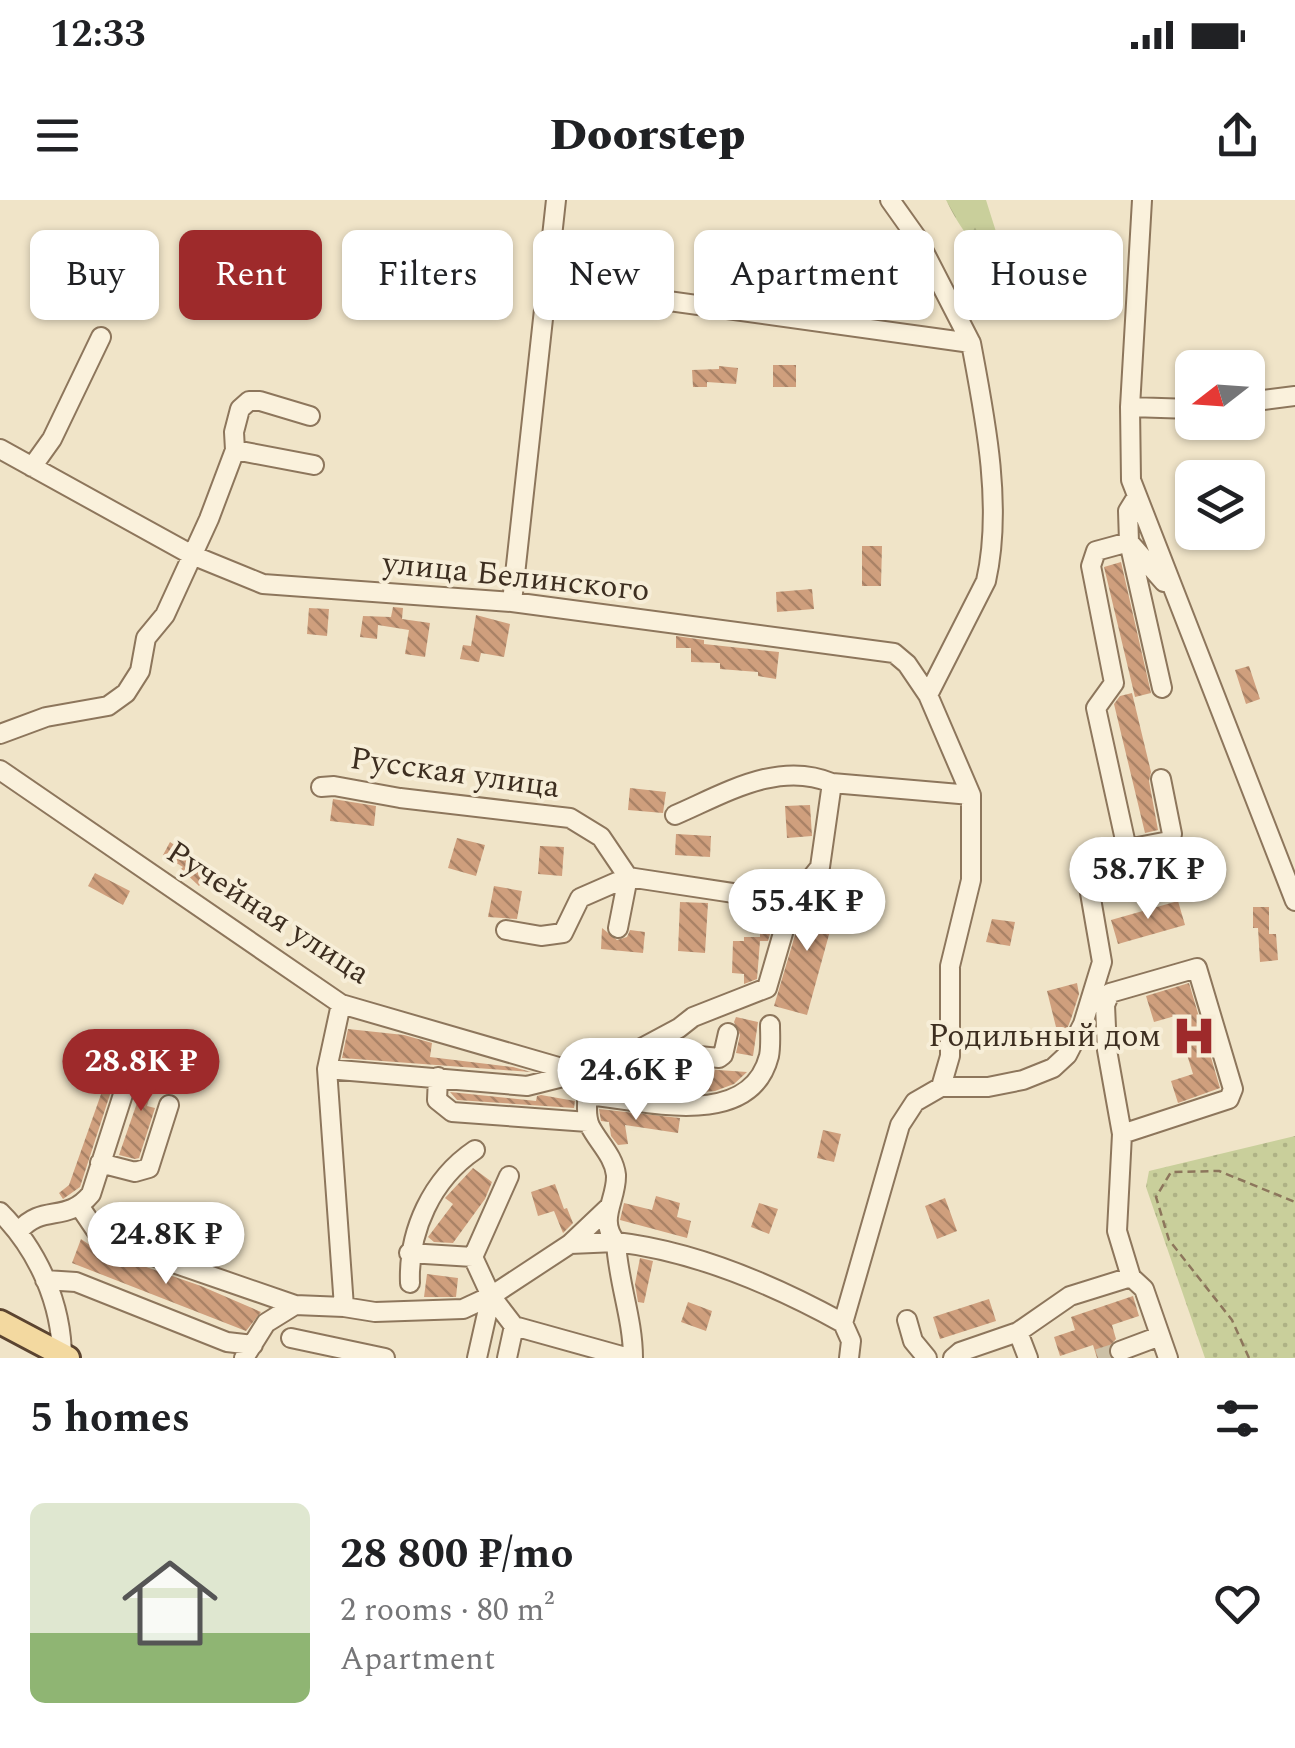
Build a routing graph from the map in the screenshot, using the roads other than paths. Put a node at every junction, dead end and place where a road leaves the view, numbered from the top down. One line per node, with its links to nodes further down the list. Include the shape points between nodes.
1 (556, 200): 4 (street)
2 (890, 200): 8 (street, via 917,238)
3 (1142, 200): 11 (street)
4 (552, 230)
5 (674, 302): 8 (street)
6 (542, 320): 22 (street)
7 (101, 338): 17 (street)
8 (970, 343): 24 (street, via 990,443 990,561)
9 (1295, 396): 10 (street)
10 (1265, 400)
11 (1130, 407): 12 (street); 18 (street)
12 (1175, 408)
13 (310, 416): 15 (street, via 249,401 240,409)
14 (0, 449): 17 (street, улица Белинского)
15 (235, 450): 16 (street); 20 (street)
16 (314, 465)
17 (32, 467): 20 (street, улица Белинского)
18 (1136, 498): 19 (street, via 1128,511); 21 (street)
19 (1129, 542): 21 (street); 23 (street); 32 (street, via 1096,551 1092,566 1114,682 1096,708)
20 (192, 556): 22 (street, улица Белинского, via 263,584); 25 (street, via 165,615 146,638 140,671 126,693 108,706)
21 (1174, 594): 34 (street)
22 (512, 602): 24 (street, улица Белинского, via 894,653)
23 (1162, 688)
24 (928, 696): 30 (street, улица Белинского)
25 (0, 734)
26 (0, 770): 38 (street, Ручейная улица)
27 (1161, 779): 32 (street, via 1169,841)
28 (832, 783): 30 (street); 31 (street, via 795,774 756,780); 35 (street, via 820,868)
29 (321, 787): 33 (street, Русская улица, via 570,818 601,837)
30 (971, 796): 47 (street, via 971,880 950,966 950,1056)
31 (675, 815)
32 (1127, 849): 47 (street, via 1085,864 1102,962 1067,1055 1023,1080)
33 (628, 877): 35 (street); 36 (street); 37 (street, via 580,898 563,933)
34 (1295, 901)
35 (792, 902): 42 (street, via 767,988 693,1017)
36 (618, 928)
37 (506, 930)
38 (339, 1011): 40 (street); 44 (street); 45 (street, Ручейная улица)
39 (770, 1024): 48 (street, via 769,1058 750,1089 730,1100 702,1108)
40 (404, 1027)
41 (728, 1032): 42 (street, via 718,1058)
42 (638, 1050): 45 (street)
43 (136, 1054): 53 (street)
44 (327, 1069): 46 (street); 68 (street)
45 (579, 1074): 46 (street, via 511,1087); 48 (street)
46 (438, 1077): 50 (street, via 437,1100 452,1112)
47 (941, 1087): 71 (street, via 915,1102 900,1126)
48 (590, 1095): 50 (street)
49 (169, 1105): 53 (street, via 149,1168 135,1172)
50 (588, 1122): 55 (street, via 614,1166)
51 (1122, 1134): 51 (street, via 1107,1050 1110,994 1198,968 1233,1089 1230,1099); 63 (street, via 1116,1231)
52 (475, 1150): 61 (street, via 452,1166 430,1200)
53 (100, 1163): 56 (street)
54 (509, 1176): 62 (street)
55 (609, 1206): 59 (street, via 606,1223); 60 (street)
56 (80, 1208): 58 (street, via 36,1216); 67 (street, via 101,1238)
57 (0, 1212): 58 (street)
58 (19, 1231): 64 (street)
59 (616, 1242): 60 (street); 71 (street, via 779,1290); 82 (street)
60 (570, 1244): 66 (street)
61 (409, 1253): 62 (street); 65 (street)
62 (473, 1258): 66 (street)
63 (1131, 1277): 73 (street, via 1070,1296); 74 (street, via 1144,1289)
64 (45, 1280): 76 (street, via 76,1282); 78 (street, via 56,1299)
65 (410, 1283)
66 (492, 1296): 68 (street, via 463,1308); 72 (street); 80 (street)
67 (295, 1305): 68 (street); 76 (street, via 266,1323)
68 (344, 1307)
69 (906, 1320): 84 (street)
70 (0, 1322): 78 (main road)
71 (843, 1323): 83 (street)
72 (514, 1326): 81 (street); 82 (street)
73 (1018, 1332): 85 (street); 86 (street)
74 (1160, 1336): 77 (street); 87 (street)
75 (291, 1338): 79 (street)
76 (248, 1351)
77 (1120, 1351)
78 (64, 1357)
79 (384, 1358)
80 (477, 1358)
81 (507, 1358)
82 (631, 1358)
83 (849, 1358)
84 (927, 1358)
85 (953, 1358)
86 (1028, 1358)
87 (1168, 1358)

